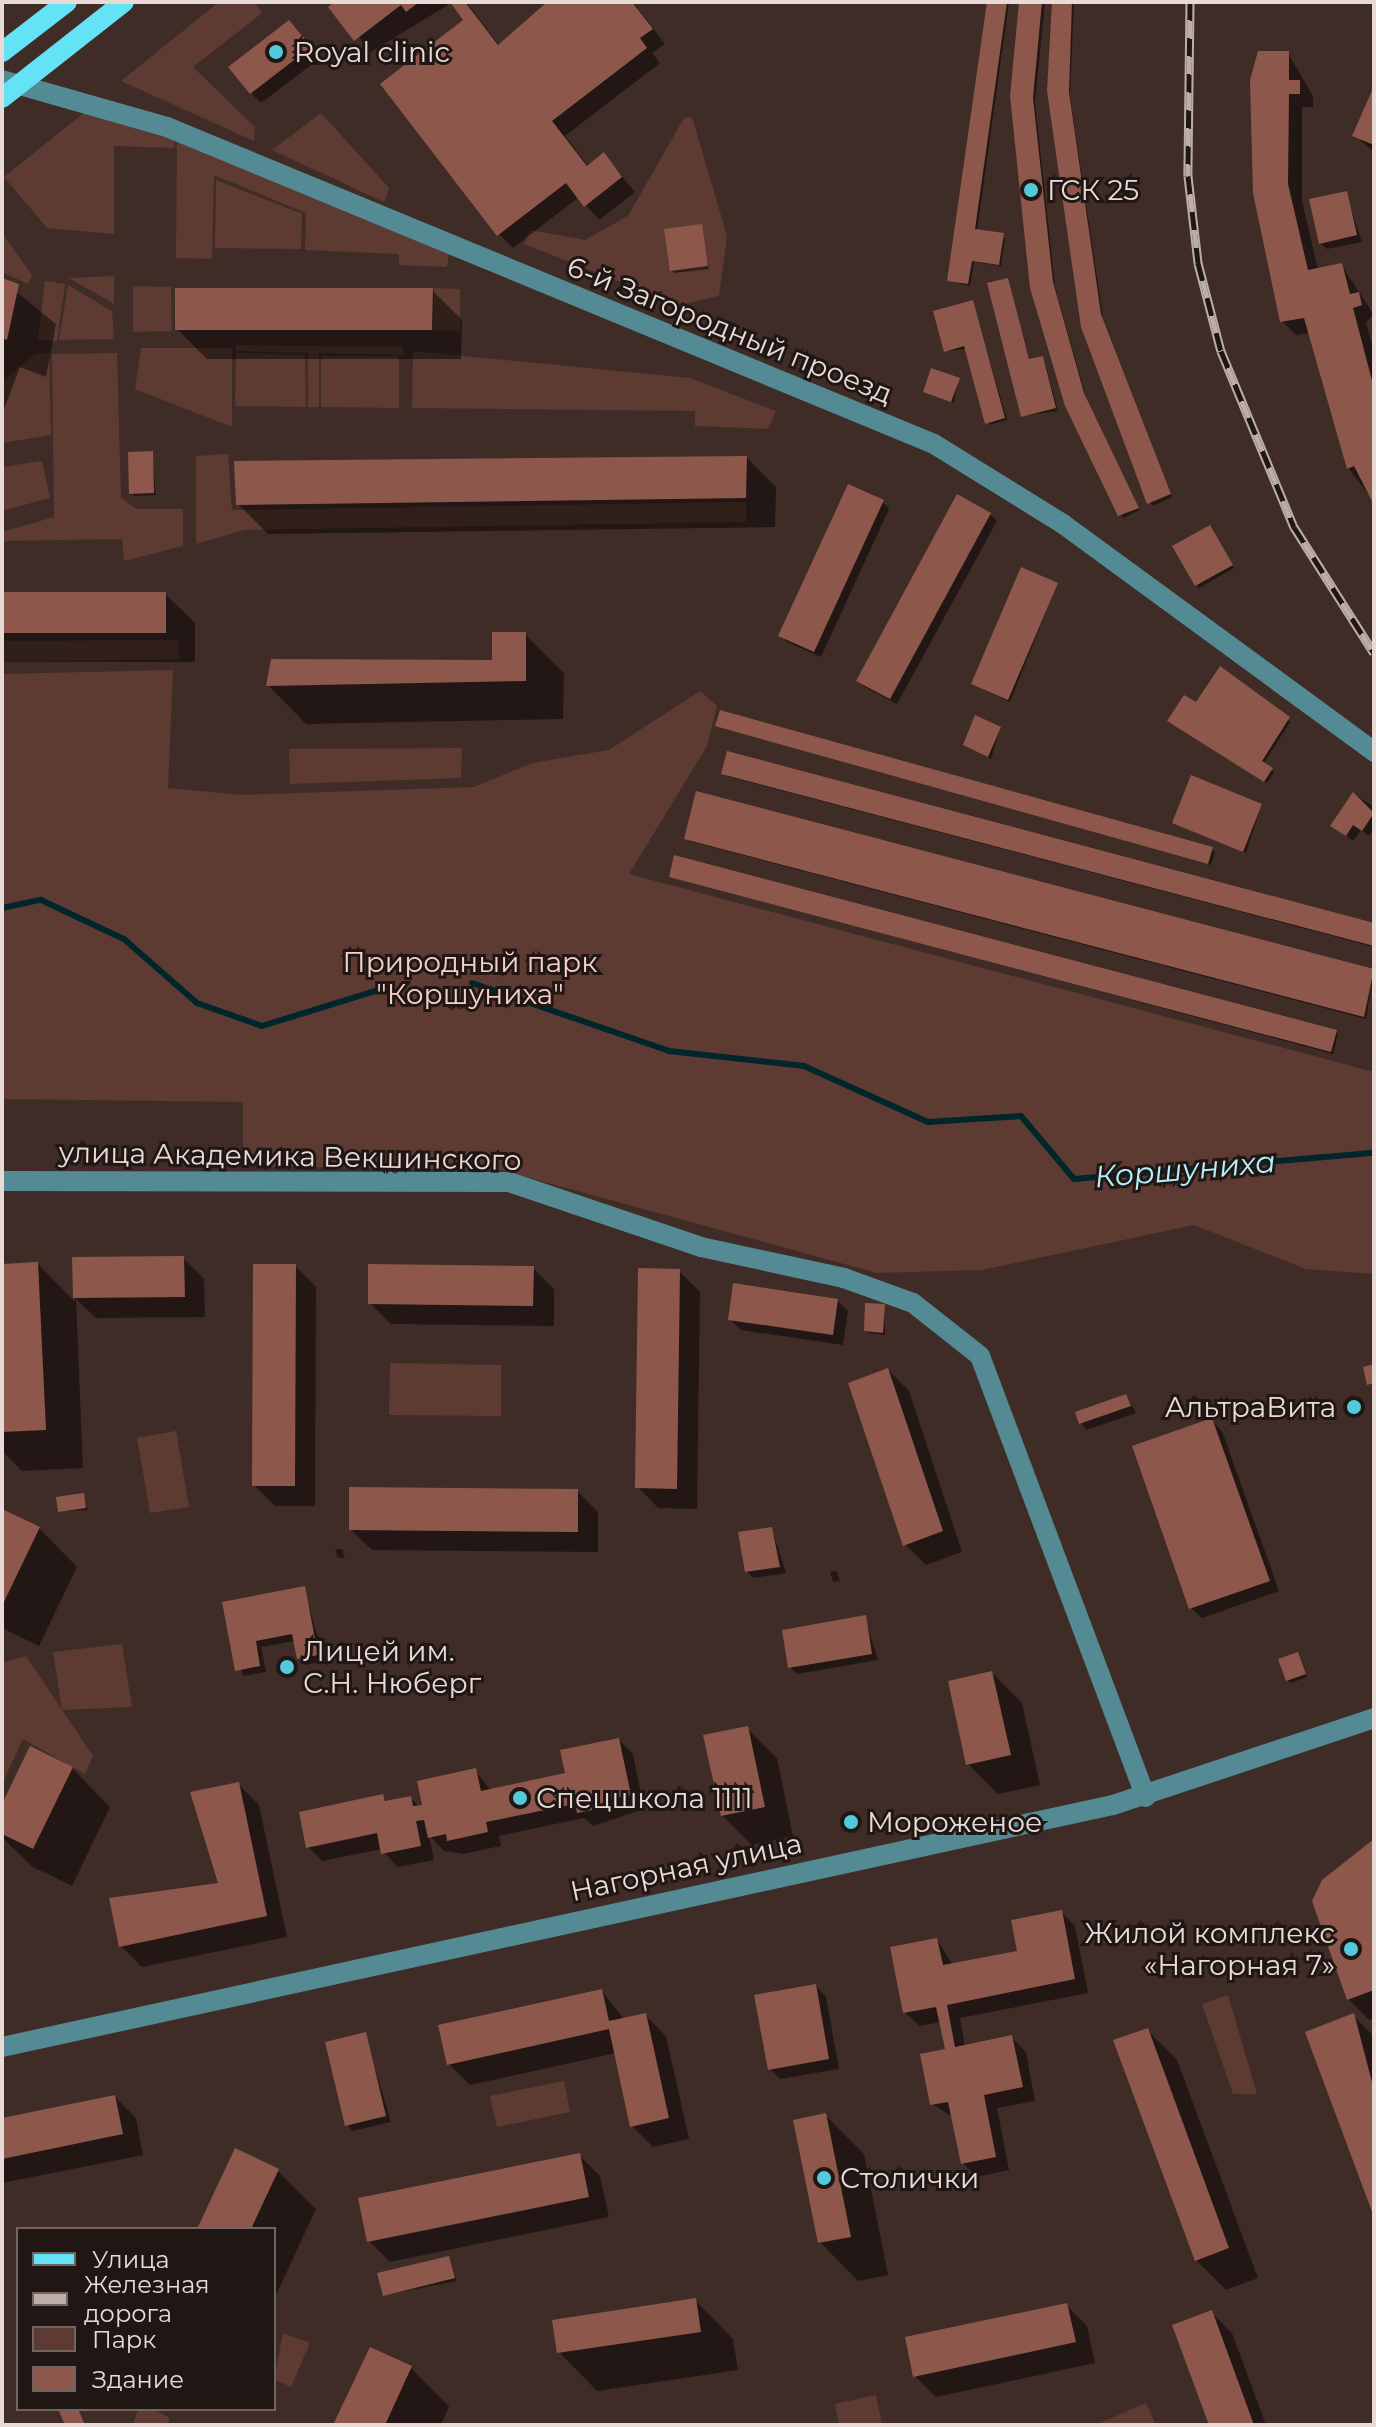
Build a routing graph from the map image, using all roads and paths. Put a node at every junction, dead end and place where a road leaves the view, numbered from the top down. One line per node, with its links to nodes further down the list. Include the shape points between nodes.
1 (67, 2): 3 (main road)
2 (124, 2): 4 (main road)
3 (2, 52)
4 (11, 81): 5 (main road); 6 (street, 6-й Загородный проезд, via 167,127 934,444 1063,524)
5 (2, 98)
6 (1374, 752)
7 (2, 1181): 9 (street, улица Академика Векшинского, via 509,1182 701,1247 833,1275 913,1303 980,1356)
8 (1374, 1718): 9 (street, Нагорная улица)
9 (1146, 1797): 10 (street, Нагорная улица)
10 (2, 2047)

